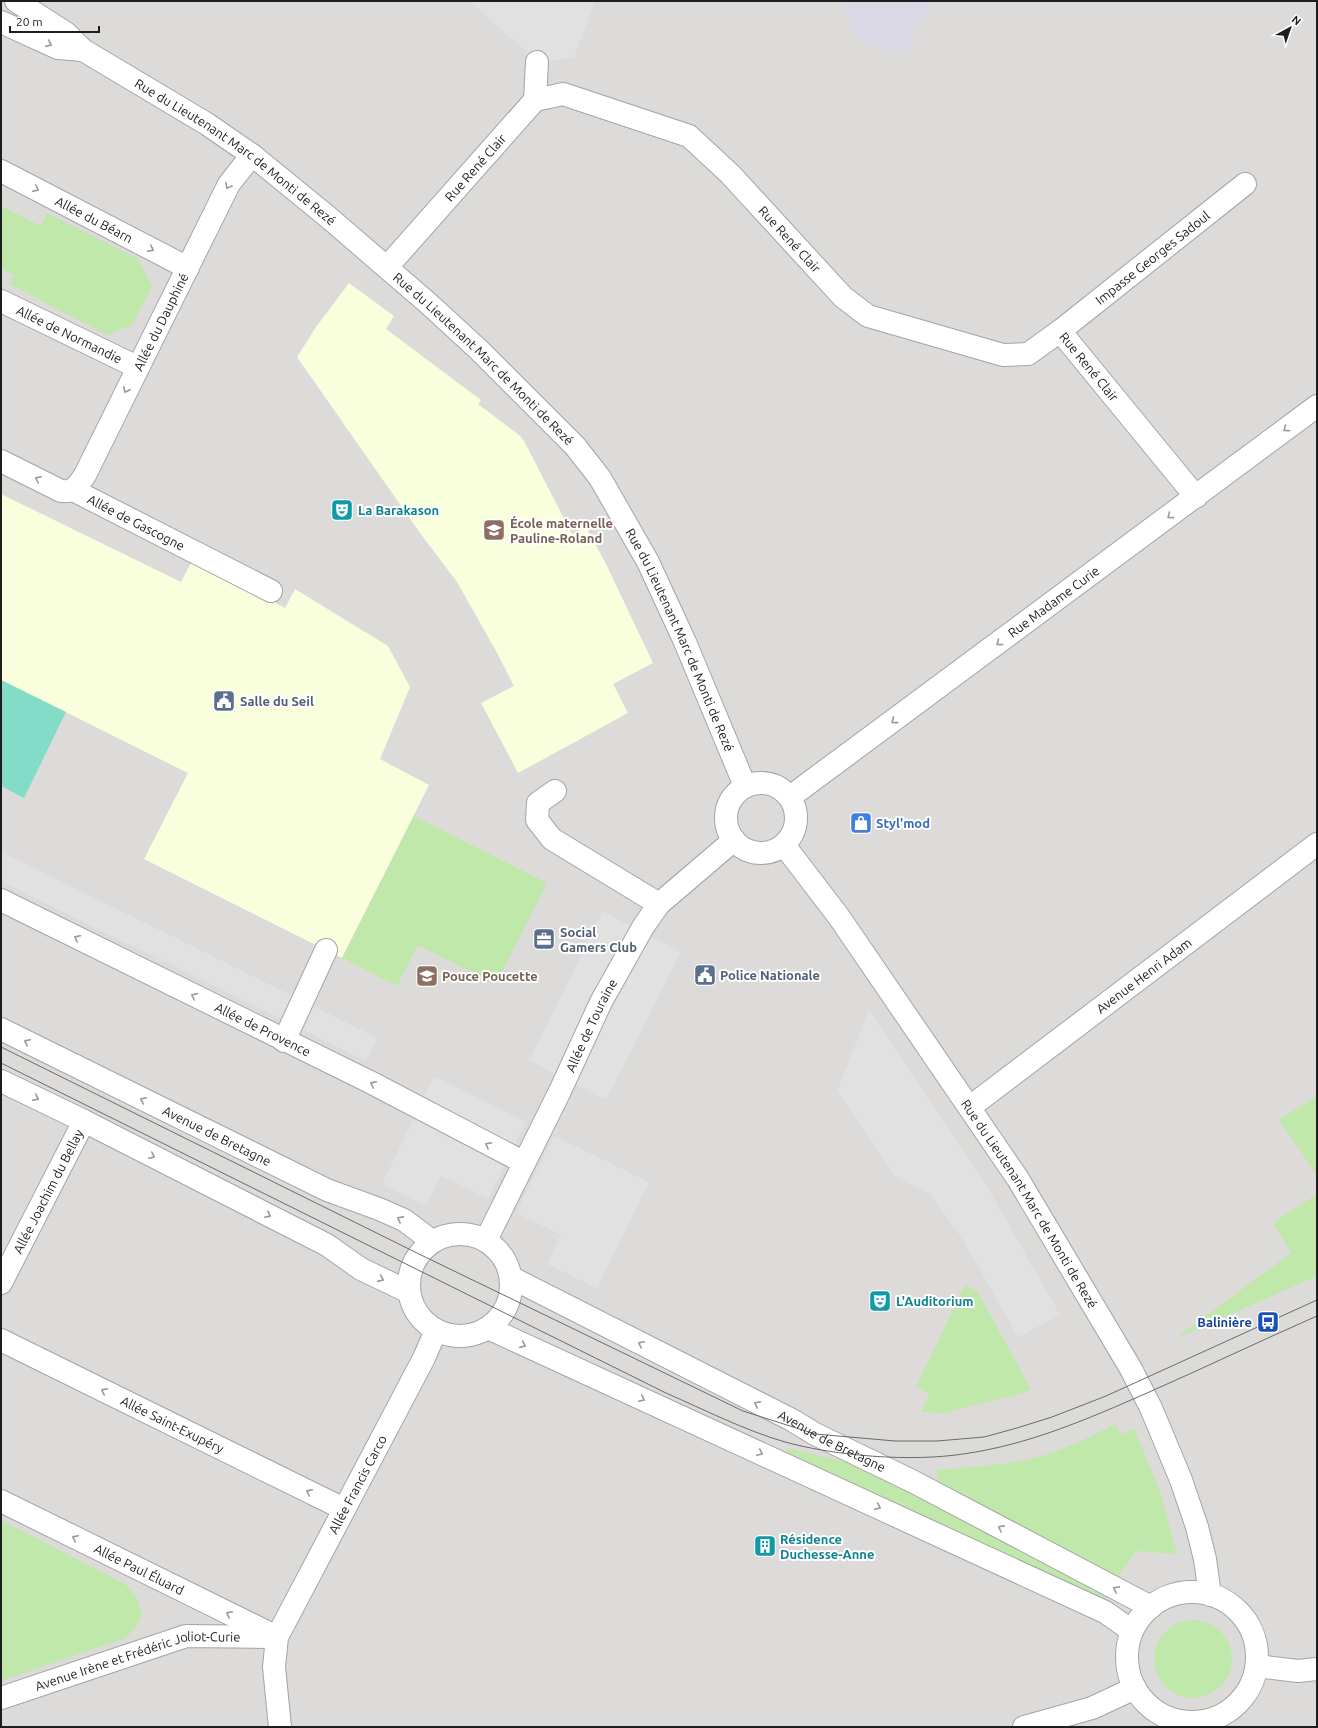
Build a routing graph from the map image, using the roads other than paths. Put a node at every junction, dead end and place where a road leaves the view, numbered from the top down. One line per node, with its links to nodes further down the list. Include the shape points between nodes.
1 (16, 1): 3 (street, Rue du Lieutenant Marc de Monti de Rezé, via 66,33)
2 (1, 22): 3 (street, Rue du Lieutenant Marc de Monti de Rezé, one-way to 3, via 58,48)
3 (83, 50): 6 (street, Rue du Lieutenant Marc de Monti de Rezé, via 206,124)
4 (536, 62): 5 (street)
5 (535, 100): 9 (street, Rue René Clair); 12 (street, Rue René Clair, via 563,94 690,136 730,174 843,296 868,316 1003,355 1028,354)
6 (252, 155): 9 (street, Rue du Lieutenant Marc de Monti de Rezé); 10 (street, Allée du Dauphiné, one-way to 10, via 229,184)
7 (1, 171): 10 (street, Allée du Béarn, one-way to 10)
8 (1245, 184): 12 (street, Impasse Georges Sadoul)
9 (387, 266): 19 (street, Rue du Lieutenant Marc de Monti de Rezé, via 479,350 575,446 600,478 648,562 685,642)
10 (188, 268): 13 (street, Allée du Dauphiné)
11 (1, 301): 13 (street, Allée de Normandie)
12 (1060, 331): 17 (street, Rue René Clair)
13 (137, 367): 16 (street, Allée du Dauphiné, one-way to 16, via 85,475)
14 (1317, 406): 17 (street, Rue Madame Curie, one-way to 17)
15 (1, 461): 16 (street, Allée de Gascogne, one-way to 15, via 61,491)
16 (73, 490): 18 (street, Allée de Gascogne)
17 (1196, 497): 21 (street, Rue Madame Curie, one-way to 21)
18 (271, 591)
19 (745, 786): 21 (street, via 754,783 775,784); 22 (street, via 736,792 727,811 726,821)
20 (555, 791): 26 (street, via 538,803 537,814 537,820 552,839)
21 (790, 797): 24 (street, via 795,806 796,827)
22 (734, 840): 24 (street, via 742,848 753,852 775,851); 26 (street, Allée de Touraine)
23 (1317, 844): 31 (street, Avenue Henri Adam)
24 (784, 845): 31 (street, Rue du Lieutenant Marc de Monti de Rezé, via 839,917)
25 (1, 900): 29 (street, Allée de Provence, one-way to 25)
26 (659, 904): 33 (street, Allée de Touraine, via 633,943 601,1002 560,1091)
27 (326, 950): 29 (street)
28 (1, 1029): 35 (street, Avenue de Bretagne, one-way to 28, via 404,1220 327,1190)
29 (284, 1041): 33 (street, Allée de Provence, one-way to 29, via 370,1082)
30 (1, 1081): 32 (street, one-way to 32)
31 (970, 1107): 44 (street, Rue du Lieutenant Marc de Monti de Rezé, via 1018,1179 1144,1394 1181,1480 1197,1527)
32 (84, 1121): 37 (street, Allée Joachim du Bellay); 38 (street, one-way to 38, via 327,1245 361,1269)
33 (523, 1162): 34 (street, Allée de Touraine)
34 (486, 1240): 35 (street, via 460,1233 445,1235); 36 (street, via 504,1258)
35 (432, 1241): 38 (street, via 413,1263)
36 (512, 1278): 39 (street, via 508,1306); 45 (street, Avenue de Bretagne, one-way to 36, via 914,1482)
37 (1, 1283)
38 (409, 1292): 40 (street, via 419,1315)
39 (488, 1328): 40 (street, via 477,1334 455,1336); 46 (street, one-way to 46, via 1105,1612)
40 (436, 1330): 43 (street, Allée Francis Carco, via 424,1358)
41 (1, 1340): 43 (street, Allée Saint-Exupéry, one-way to 41)
42 (1, 1501): 47 (street, Allée Paul Éluard, one-way to 42)
43 (344, 1509): 47 (street, Allée Francis Carco)
44 (1210, 1595): 45 (street, via 1188,1592 1177,1594); 48 (street, via 1228,1603 1244,1618 1255,1639)
45 (1151, 1607): 46 (street)
46 (1132, 1631): 50 (street, via 1127,1655 1129,1674)
47 (277, 1637): 51 (street, Avenue Irène et Frédéric Joliot-Curie, via 186,1636); 53 (street, via 274,1667)
48 (1257, 1666): 49 (street, via 1298,1671); 52 (street, via 1252,1684 1236,1705 1222,1715)
49 (1317, 1669)
50 (1135, 1688): 52 (street, via 1156,1712); 54 (street, via 1092,1708)
51 (1, 1698)
52 (1185, 1725)
53 (280, 1727)
54 (1024, 1727)

